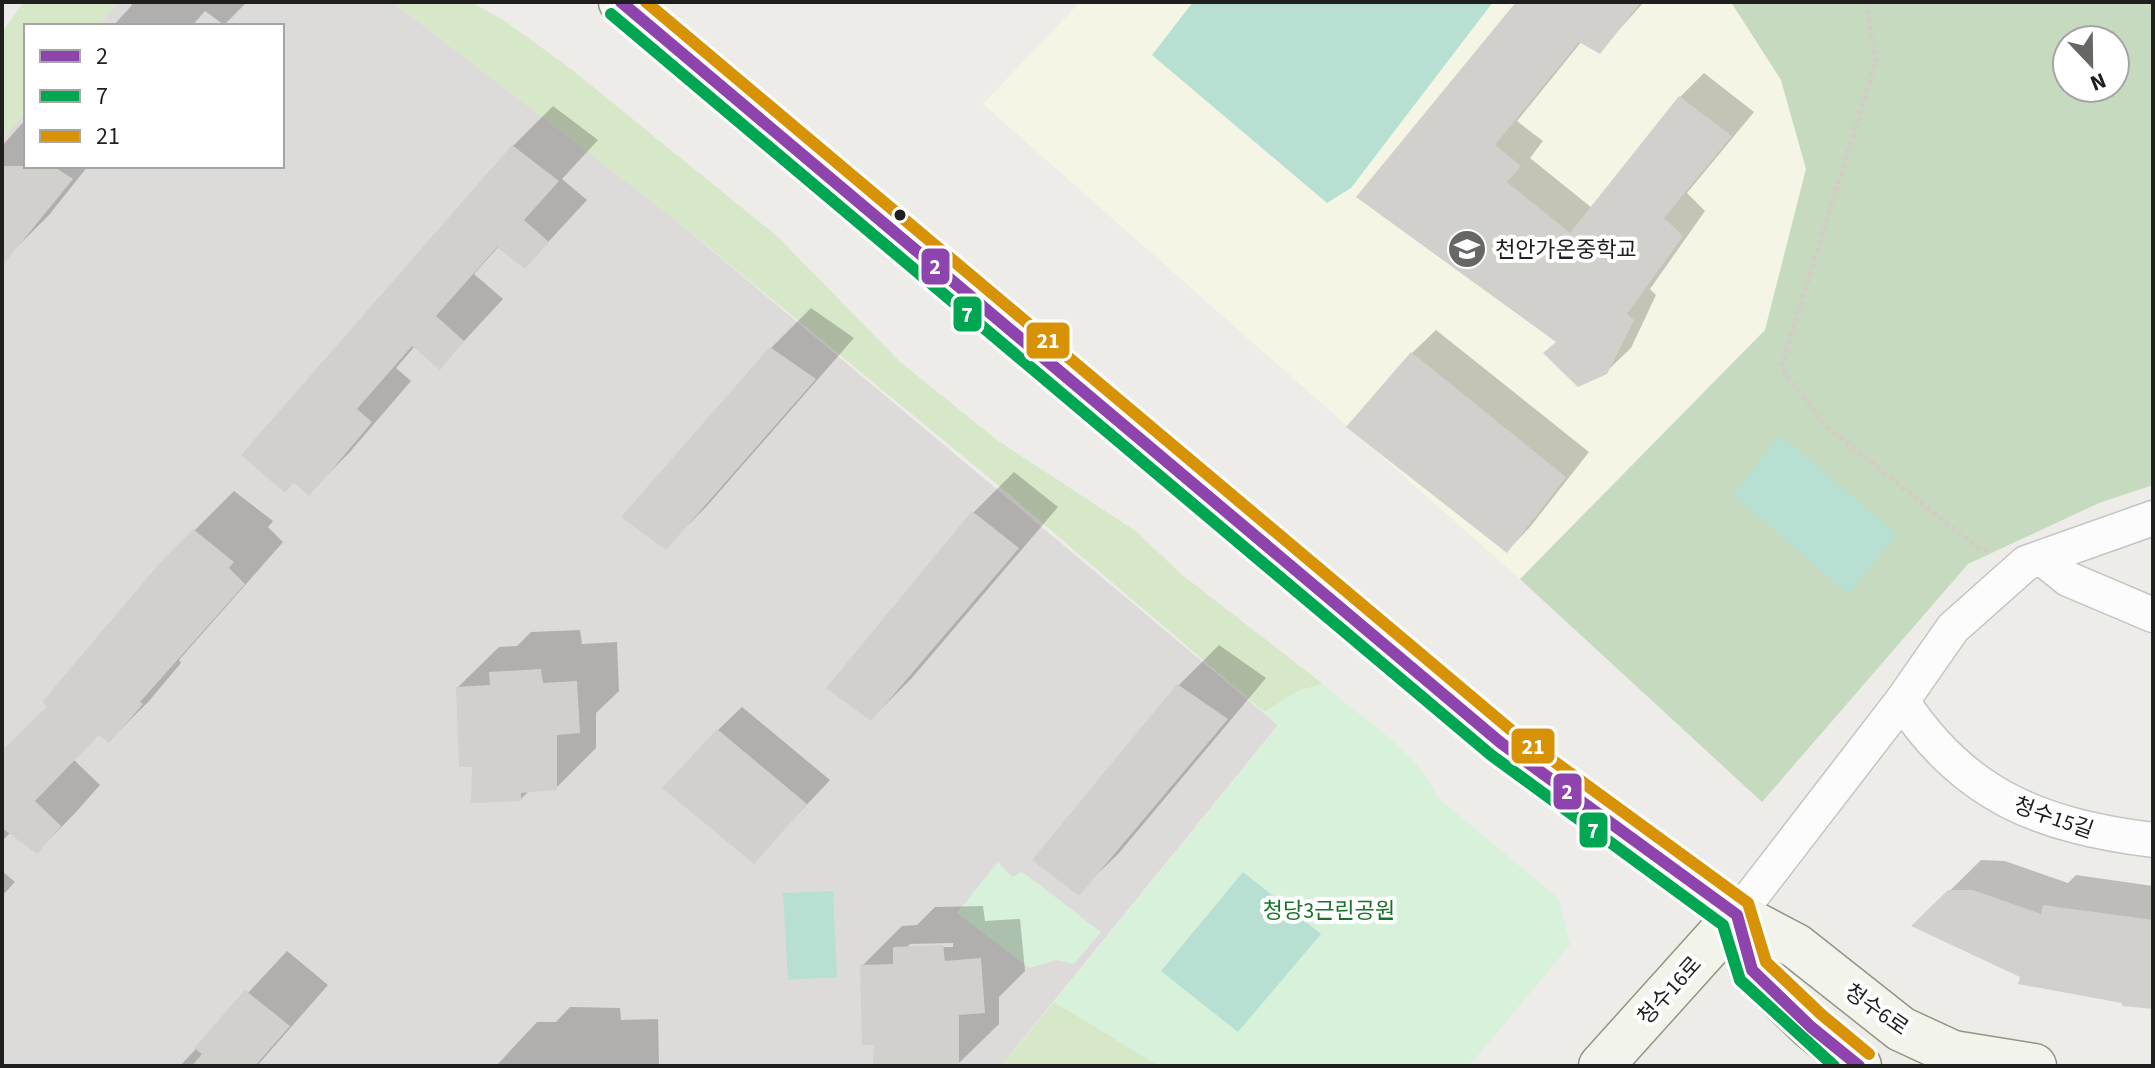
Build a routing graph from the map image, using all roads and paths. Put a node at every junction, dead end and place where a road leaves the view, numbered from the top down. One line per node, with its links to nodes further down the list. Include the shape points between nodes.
1 (621, 2): 8 (street, 청수6로, via 1501,743)
2 (1866, 2): 4 (path, via 1876,61 1781,368 1825,425 1980,550)
3 (2153, 518): 4 (street)
4 (2042, 558): 5 (street, via 2068,579); 6 (street, via 2026,563 1953,628)
5 (2153, 615)
6 (1902, 701): 7 (street, 청수15길, via 1924,735 1978,785 2025,812 2093,833); 8 (street)
7 (2153, 840)
8 (1737, 915): 9 (street, 청수16로); 10 (street, via 1752,970); 11 (street, 청수6로, via 1796,946 1901,1029 1953,1053)
9 (1601, 1066)
10 (1859, 1066)
11 (2034, 1066)

